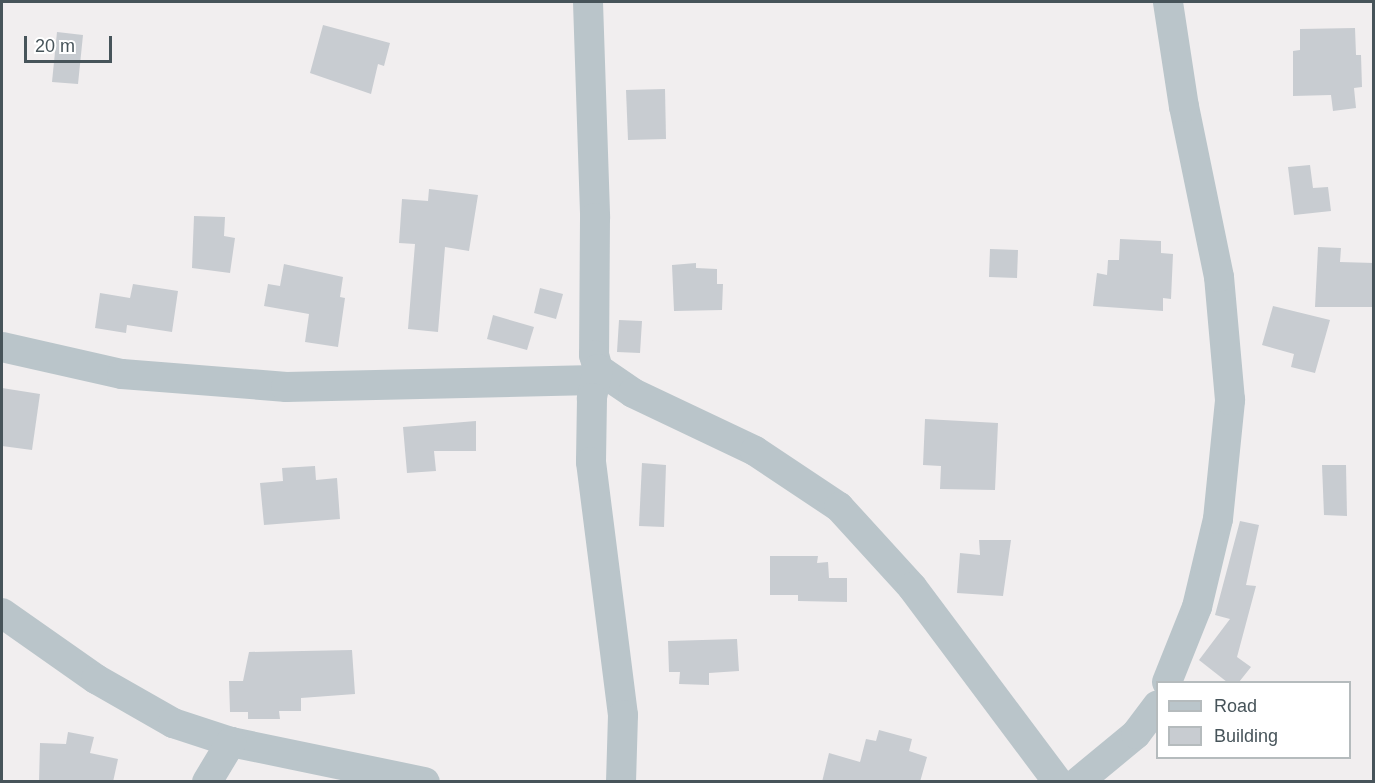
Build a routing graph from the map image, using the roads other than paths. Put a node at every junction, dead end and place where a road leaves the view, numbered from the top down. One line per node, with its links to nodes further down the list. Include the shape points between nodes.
1 (588, 2): 4 (street)
2 (1168, 2): 6 (street, via 1184,107 1219,277 1230,400 1218,519 1197,607)
3 (2, 347): 4 (street, via 122,374 286,387)
4 (596, 375): 11 (street, via 591,462 623,715); 12 (street, via 755,451 839,507 912,587)
5 (2, 613): 8 (street, via 134,702 173,723)
6 (1167, 681)
7 (1156, 708): 13 (street, via 1136,734)
8 (231, 742): 9 (street); 10 (street)
9 (207, 782)
10 (425, 782)
11 (621, 782)
12 (1058, 782)
13 (1078, 782)

